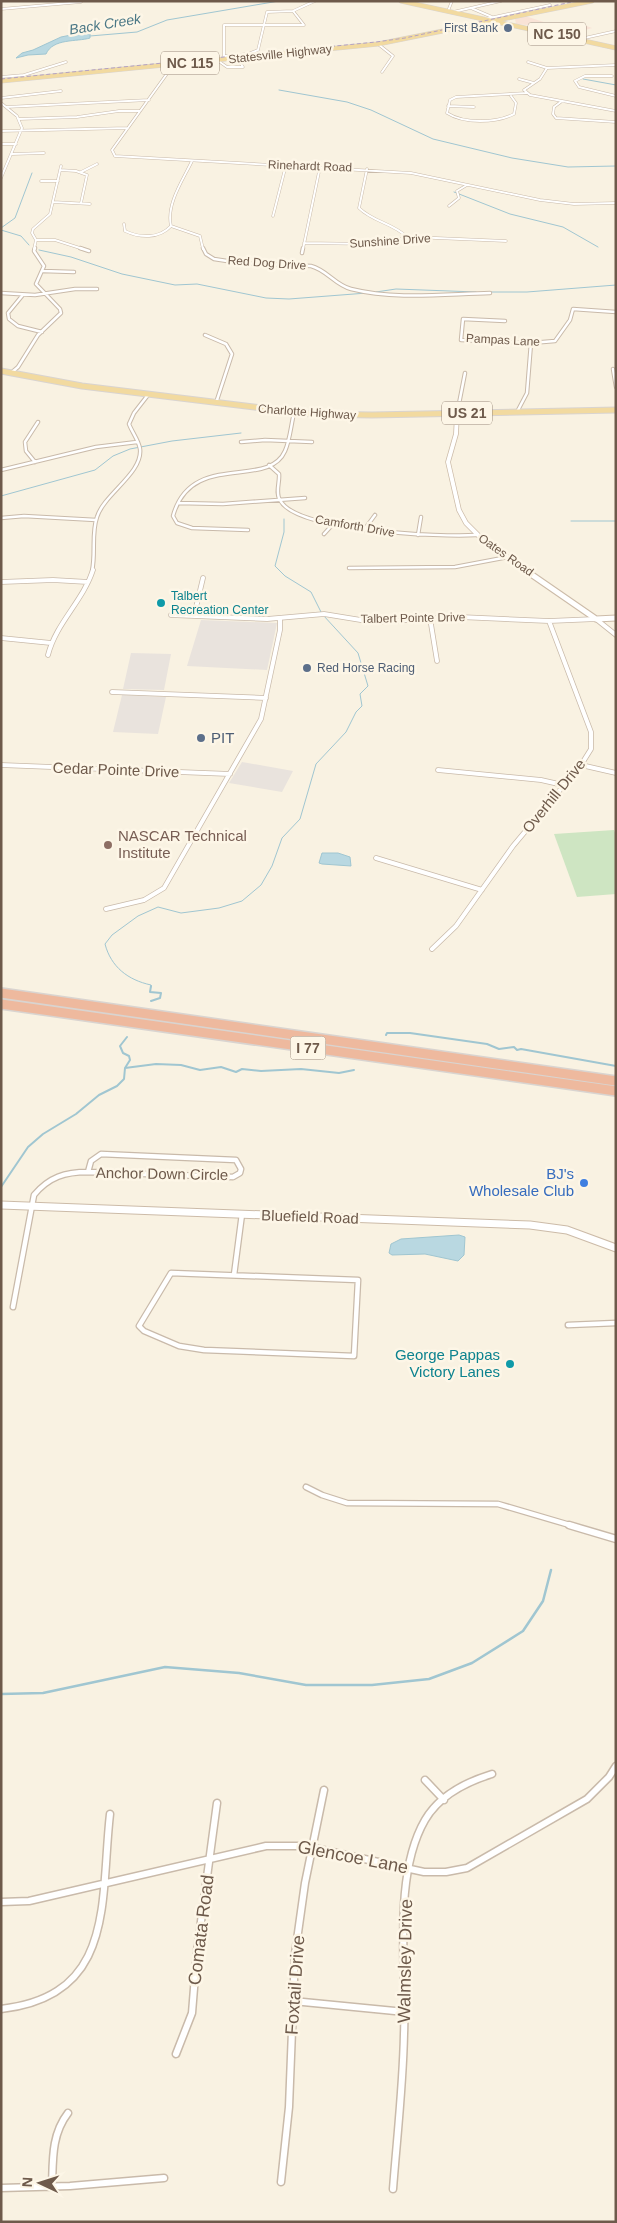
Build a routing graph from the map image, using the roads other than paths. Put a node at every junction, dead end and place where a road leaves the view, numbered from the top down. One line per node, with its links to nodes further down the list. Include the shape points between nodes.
1 (315, 1): 10 (street)
2 (401, 1): 11 (main road, NC 150)
3 (452, 1): 11 (street)
4 (501, 1): 8 (street)
5 (592, 1): 15 (main road, NC 115)
6 (80, 2): 9 (street)
7 (550, 5): 13 (street)
8 (470, 8): 12 (street); 13 (street)
9 (1, 9)
10 (293, 11): 17 (street, via 267,12); 17 (street, via 304,25)
11 (448, 11): 12 (main road, NC 150)
12 (453, 12): 14 (main road, NC 150)
13 (493, 17): 14 (street)
14 (485, 19): 15 (main road, NC 150)
15 (497, 21): 18 (main road, Statesville Highway / NC 115); 20 (main road, NC 150)
16 (449, 24): 18 (street, via 448,29)
17 (264, 25): 23 (street, via 257,52); 23 (street, via 224,25)
18 (452, 30): 21 (main road, Statesville Highway / NC 115)
19 (616, 31): 20 (street)
20 (580, 39): 22 (main road, NC 150)
21 (378, 44): 24 (main road, Statesville Highway / NC 115); 33 (street, via 393,56)
22 (616, 48)
23 (225, 57): 24 (main road, Statesville Highway / NC 115); 25 (main road, Statesville Highway / NC 115)
24 (236, 58): 25 (street, via 243,66 230,68)
25 (217, 60): 29 (main road, Statesville Highway / NC 115)
26 (66, 62): 35 (street)
27 (528, 62): 32 (street)
28 (578, 63): 31 (street)
29 (174, 64): 35 (main road, Statesville Highway / NC 115); 44 (street, Rinehardt Road)
30 (616, 65): 31 (street)
31 (577, 67): 32 (street)
32 (547, 68): 38 (street)
33 (382, 72)
34 (615, 76): 42 (street, via 585,76 575,82 579,87)
35 (25, 77): 36 (main road, Statesville Highway / NC 115)
36 (1, 79)
37 (519, 79): 38 (street)
38 (534, 83): 40 (street, via 525,88)
39 (61, 91): 43 (street)
40 (527, 93): 41 (street); 45 (street)
41 (511, 96): 47 (street, via 458,96 451,98); 47 (street, via 516,101 514,114 504,118 453,117 447,114)
42 (616, 96)
43 (1, 98)
44 (149, 100): 48 (street, via 128,98); 50 (street, Rinehardt Road)
45 (562, 101): 51 (street); 53 (street, via 554,107 556,118)
46 (1, 103): 48 (street)
47 (448, 106): 49 (street)
48 (6, 107): 52 (street)
49 (474, 107)
50 (140, 111): 52 (street); 54 (street, Rinehardt Road)
51 (616, 111)
52 (20, 119): 56 (street)
53 (616, 122)
54 (128, 128): 56 (street); 61 (street, Rinehardt Road, via 112,150 115,156)
55 (1, 131): 56 (street)
56 (22, 131): 58 (street)
57 (1, 144): 58 (street)
58 (16, 144): 60 (street)
59 (44, 152): 60 (street)
60 (12, 154): 69 (street)
61 (192, 161): 63 (street, Rinehardt Road); 80 (street, via 172,203)
62 (97, 164): 68 (street)
63 (286, 165): 65 (street, Rinehardt Road); 78 (street)
64 (61, 166): 67 (street)
65 (320, 167): 66 (street, Rinehardt Road); 84 (street)
66 (367, 169): 72 (street, Rinehardt Road); 81 (street, via 359,208 376,222)
67 (60, 170): 68 (street); 71 (street)
68 (81, 172): 74 (street, via 88,176)
69 (1, 178)
70 (41, 181): 71 (street)
71 (58, 181): 73 (street)
72 (467, 185): 75 (street, Rinehardt Road, via 557,202); 77 (street, via 457,191 459,198)
73 (53, 202): 74 (street); 82 (street, via 48,217 32,231)
74 (81, 203): 76 (street)
75 (616, 203)
76 (90, 204)
77 (449, 206)
78 (273, 216)
79 (124, 224): 80 (street, via 128,233 150,236 164,234)
80 (171, 226): 91 (street, Red Dog Drive, via 200,236 204,250 214,258 316,267 330,273 341,286 351,289 396,296)
81 (407, 237): 83 (street, Sunshine Drive); 84 (street, Sunshine Drive, via 371,244)
82 (36, 240): 85 (street, via 55,240); 87 (street, via 34,248 44,264)
83 (506, 241)
84 (304, 243): 86 (street)
85 (89, 251)
86 (302, 253)
87 (43, 271): 88 (street); 92 (street, via 36,282)
88 (74, 272)
89 (97, 289): 92 (street)
90 (1, 293): 93 (street)
91 (490, 293)
92 (45, 294): 93 (street); 96 (street, via 61,313)
93 (22, 296): 96 (street, via 8,312 9,319 18,326)
94 (616, 312): 98 (street, Pampas Lane, via 573,309 570,320 556,341)
95 (505, 321): 98 (street, Pampas Lane, via 463,319 461,340)
96 (42, 332): 102 (street, via 18,367)
97 (205, 335): 105 (street, via 232,349)
98 (530, 343): 107 (street, via 526,393)
99 (613, 368): 103 (street)
100 (1, 371): 102 (main road, Charlotte Highway / US 21)
101 (465, 372): 109 (street)
102 (10, 373): 104 (main road, Charlotte Highway / US 21)
103 (616, 387)
104 (148, 395): 105 (main road, Charlotte Highway / US 21); 112 (street, via 130,419)
105 (216, 404): 108 (main road, Charlotte Highway / US 21)
106 (616, 410): 107 (main road, Charlotte Highway / US 21)
107 (517, 412): 109 (main road, Charlotte Highway / US 21)
108 (294, 413): 109 (main road, Charlotte Highway / US 21); 111 (street)
109 (457, 414): 130 (street, Oates Road, via 456,434 448,462 459,510)
110 (38, 422): 115 (street, via 24,443 24,450)
111 (288, 441): 113 (street); 114 (street); 116 (street, via 282,457)
112 (137, 442): 115 (street, via 96,447); 124 (street, via 140,449 135,465 104,502)
113 (241, 442)
114 (312, 442)
115 (35, 462): 117 (street)
116 (269, 465): 119 (street, via 279,474); 120 (street, via 194,484 182,492)
117 (1, 470)
118 (305, 498): 119 (street)
119 (278, 499): 120 (street, via 230,504); 125 (street, Camforth Drive, via 298,514)
120 (178, 503): 126 (street, via 173,518 182,526)
121 (374, 515): 127 (street)
122 (421, 517): 129 (street)
123 (1, 518): 124 (street, via 26,516)
124 (96, 520): 135 (street, via 94,558)
125 (334, 523): 127 (street, Camforth Drive); 128 (street)
126 (248, 530)
127 (364, 530): 129 (street, Camforth Drive)
128 (324, 534)
129 (418, 535): 130 (street, Camforth Drive)
130 (476, 535): 131 (street, Oates Road)
131 (508, 557): 132 (street, via 456,568); 141 (street, Oates Road)
132 (349, 568)
133 (203, 578): 137 (street)
134 (1, 582): 135 (street)
135 (88, 582): 145 (street)
136 (171, 615): 137 (street, Talbert Pointe Drive)
137 (194, 616): 138 (street, Talbert Pointe Drive)
138 (280, 618): 139 (street, Talbert Pointe Drive, via 313,614 373,622); 149 (street)
139 (430, 618): 142 (street, Talbert Pointe Drive); 147 (street)
140 (616, 618): 141 (street)
141 (596, 619): 142 (street, Talbert Pointe Drive); 143 (street, Oates Road)
142 (549, 621): 150 (street, Overhill Drive, via 591,732 591,749)
143 (616, 635)
144 (1, 638): 145 (street)
145 (51, 643): 146 (street)
146 (48, 655)
147 (437, 661)
148 (112, 692): 149 (street)
149 (266, 698): 154 (street, via 261,720)
150 (581, 765): 153 (street); 155 (street, Overhill Drive)
151 (1, 766): 154 (street, Cedar Pointe Drive)
152 (438, 770): 155 (street)
153 (616, 773)
154 (230, 774): 158 (street, via 164,888 144,900)
155 (563, 785): 157 (street, Overhill Drive)
156 (376, 858): 157 (street)
157 (482, 890): 159 (street, Overhill Drive, via 456,926)
158 (106, 909)
159 (432, 949)
160 (1, 993): 162 (highway, I 77)
161 (1, 1004): 163 (highway, I 77)
162 (616, 1081)
163 (616, 1091)
164 (88, 1172): 164 (street, Anchor Down Circle, via 91,1161 101,1154 228,1159 236,1160 242,1168 233,1177); 166 (street, Anchor Down Circle, via 65,1172 52,1177 41,1185)
165 (1, 1204): 166 (street, Bluefield Road)
166 (32, 1206): 167 (street, Bluefield Road); 170 (street, Anchor Down Circle)
167 (242, 1214): 168 (street, Bluefield Road, via 536,1225 567,1230); 169 (street)
168 (616, 1248)
169 (234, 1275): 169 (street, via 358,1280 354,1356 204,1350 179,1346 139,1326 171,1273)
170 (12, 1307)
171 (616, 1323): 172 (street)
172 (568, 1325)
173 (306, 1487): 174 (street, via 347,1504 498,1504)
174 (616, 1539)
175 (616, 1766): 184 (street, Glencoe Lane, via 609,1778 587,1799 482,1861 446,1872)
176 (492, 1774): 179 (street, Walmsley Drive, via 469,1781)
177 (426, 1780): 179 (street)
178 (324, 1790): 182 (street, Foxtail Drive)
179 (444, 1800): 184 (street, Walmsley Drive, via 420,1830)
180 (217, 1803): 183 (street, Comata Road)
181 (110, 1814): 185 (street)
182 (312, 1847): 183 (street, Glencoe Lane, via 266,1846); 184 (street, Glencoe Lane); 187 (street, Foxtail Drive, via 295,1954)
183 (210, 1858): 185 (street, Glencoe Lane); 190 (street, Comata Road, via 192,2013)
184 (410, 1868): 189 (street, Walmsley Drive, via 404,1903)
185 (103, 1883): 186 (street, Glencoe Lane, via 29,1901); 188 (street, via 95,1944 82,1969 64,1987 44,1999 17,2008)
186 (1, 1902)
187 (293, 2001): 189 (street); 193 (street, Foxtail Drive)
188 (1, 2009)
189 (405, 2012): 196 (street, Walmsley Drive)
190 (176, 2054)
191 (68, 2113): 194 (street, via 57,2130)
192 (164, 2178): 194 (street)
193 (282, 2182)
194 (52, 2187): 195 (street)
195 (1, 2188)
196 (393, 2189)

